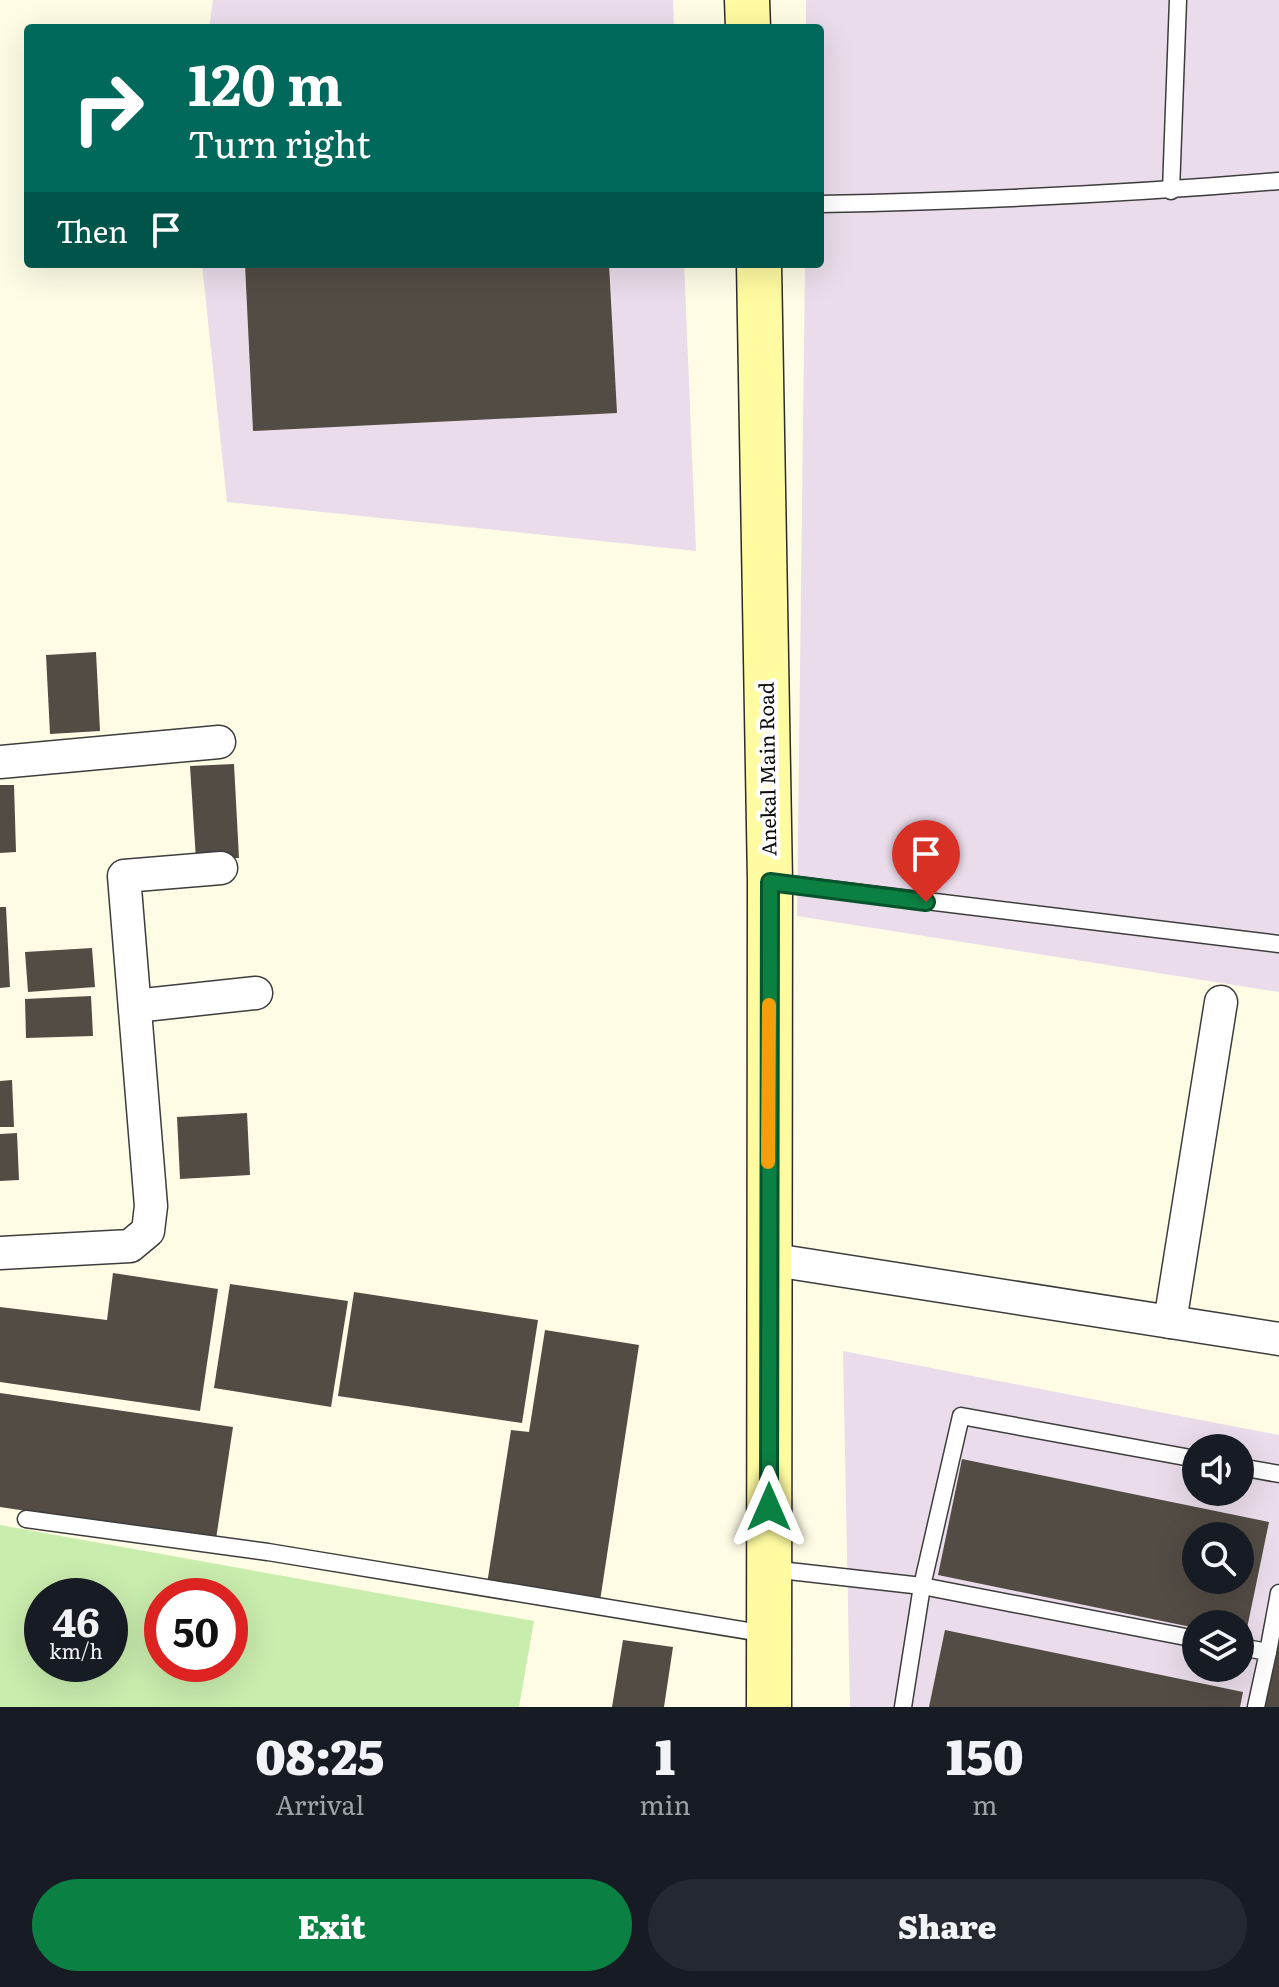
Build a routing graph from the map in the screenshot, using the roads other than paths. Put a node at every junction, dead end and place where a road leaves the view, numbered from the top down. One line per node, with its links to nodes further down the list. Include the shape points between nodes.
1 (747, 0): 3 (main road)
2 (1178, 0): 5 (lane)
3 (748, 24)
4 (1279, 181): 5 (lane)
5 (1171, 191): 6 (lane)
6 (824, 204)
7 (759, 268): 11 (main road, Anekal Main Road)
8 (219, 742): 9 (street)
9 (0, 762)
10 (221, 868): 15 (street, via 124,876)
11 (770, 882): 12 (lane); 17 (main road, Anekal Main Road)
12 (1279, 944)
13 (256, 993): 15 (street)
14 (1221, 1002): 18 (street)
15 (135, 1006): 16 (street, via 151,1206 148,1231 130,1246)
16 (0, 1253)
17 (768, 1259): 18 (street); 24 (main road, Anekal Main Road)
18 (1170, 1322): 19 (street)
19 (1279, 1339)
20 (1182, 1456): 25 (lane, via 961,1416)
21 (1254, 1470): 22 (lane)
22 (1279, 1474)
23 (26, 1519): 27 (lane, via 268,1552)
24 (769, 1569): 25 (lane); 27 (main road, Anekal Main Road)
25 (922, 1586): 28 (lane); 32 (lane)
26 (1279, 1593): 30 (lane)
27 (769, 1635): 31 (main road, Anekal Main Road)
28 (1182, 1636)
29 (1254, 1650): 30 (lane)
30 (1268, 1652): 33 (lane)
31 (769, 1707)
32 (903, 1707)
33 (1256, 1707)

